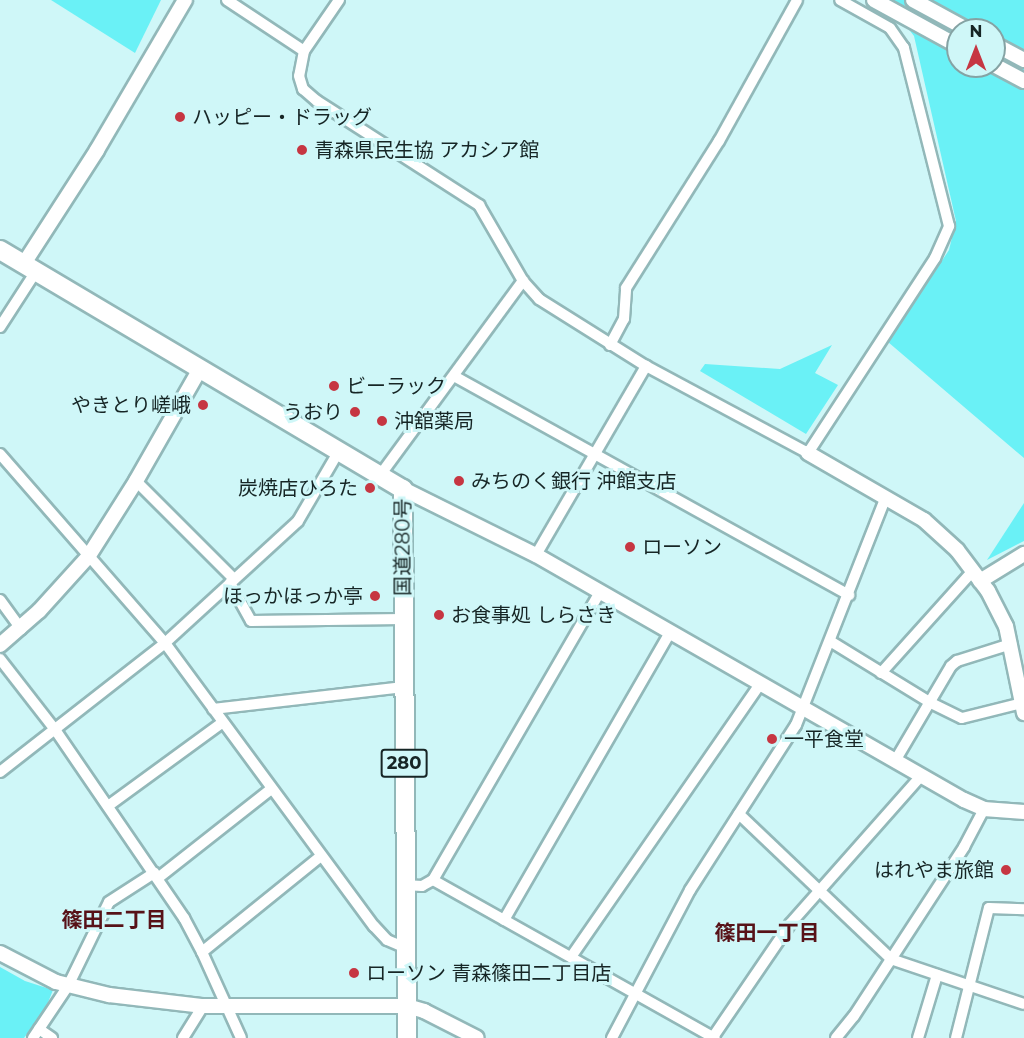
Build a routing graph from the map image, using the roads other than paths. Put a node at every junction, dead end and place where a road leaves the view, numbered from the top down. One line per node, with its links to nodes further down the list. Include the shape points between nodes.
1 (185, 0): 16 (street)
2 (227, 0): 11 (street)
3 (339, 0): 11 (street)
4 (797, 0): 19 (street, via 719,141 626,288 624,318)
5 (841, 0): 24 (street, via 890,28 904,48 949,226 935,258)
6 (874, 0): 9 (street)
7 (913, 0): 8 (street)
8 (947, 18)
9 (946, 39)
10 (1006, 50): 12 (street)
11 (304, 51): 17 (street, via 299,76 303,89 478,205)
12 (1024, 60)
13 (1006, 71): 14 (street)
14 (1024, 81)
15 (0, 250): 16 (highway, 国道280号)
16 (29, 269): 18 (street); 21 (highway, 国道280号)
17 (523, 281): 19 (street, via 539,299); 22 (street)
18 (0, 327)
19 (610, 345): 20 (street)
20 (646, 366): 24 (street); 26 (street)
21 (200, 369): 23 (highway, 国道280号); 28 (street)
22 (454, 376): 26 (street); 27 (street)
23 (340, 449): 27 (highway, 国道280号); 35 (street, via 298,521)
24 (808, 453): 30 (street)
25 (0, 454): 33 (street)
26 (596, 455): 32 (street); 37 (street)
27 (381, 474): 29 (highway, 国道280号)
28 (136, 481): 33 (street); 35 (street)
29 (403, 489): 32 (street); 39 (highway, 国道280号 / 280)
30 (886, 497): 34 (street, via 941,534); 37 (street)
31 (1024, 554): 34 (street)
32 (536, 555): 36 (street)
33 (88, 557): 40 (street); 43 (street)
34 (976, 576): 44 (street, via 1001,615); 47 (street)
35 (232, 581): 39 (street, via 251,621); 43 (street)
36 (600, 592): 41 (street); 66 (street)
37 (849, 595): 42 (street)
38 (0, 600): 40 (street)
39 (403, 619): 49 (highway, 国道280号 / 280)
40 (21, 629): 45 (street)
41 (670, 633): 48 (street); 70 (street)
42 (830, 641): 47 (street); 53 (street)
43 (165, 643): 52 (street); 55 (street)
44 (1011, 644): 50 (street, via 957,661); 51 (street)
45 (0, 645)
46 (0, 659): 55 (street)
47 (881, 673): 50 (street)
48 (760, 684): 53 (street); 74 (street)
49 (404, 687): 52 (street); 67 (highway, 国道280号 / 280)
50 (931, 703): 51 (street, via 962,718); 56 (street)
51 (1023, 708)
52 (213, 709): 54 (street)
53 (804, 709): 56 (street); 63 (street)
54 (222, 722): 59 (street); 60 (street)
55 (56, 731): 57 (street); 60 (street)
56 (895, 761): 58 (street)
57 (0, 771)
58 (921, 775): 61 (street); 68 (street)
59 (271, 789): 64 (street); 65 (street)
60 (108, 806): 65 (street)
61 (984, 809): 62 (street); 75 (street, via 964,848)
62 (1024, 812)
63 (739, 814): 68 (street); 79 (street, via 690,890)
64 (321, 856): 71 (street, via 374,926 387,940); 72 (street)
65 (156, 876): 72 (street); 77 (street, via 109,902)
66 (434, 880): 67 (street, via 422,886); 70 (street)
67 (404, 885): 71 (highway, 国道280号 / 280)
68 (821, 890): 75 (street); 91 (street, via 789,924)
69 (1024, 909): 78 (street, via 989,908)
70 (504, 920): 74 (street)
71 (405, 948): 83 (highway, 国道280号 / 280)
72 (202, 952): 82 (street)
73 (0, 953): 77 (street)
74 (571, 957): 79 (street)
75 (891, 958): 76 (street); 92 (street)
76 (938, 975): 78 (street); 93 (street)
77 (68, 986): 81 (street); 84 (street)
78 (968, 986): 80 (street); 94 (street)
79 (636, 993): 90 (street); 91 (street)
80 (1024, 1004)
81 (203, 1006): 82 (street); 86 (street)
82 (227, 1006): 83 (street); 87 (street)
83 (407, 1006): 88 (highway, 国道280号 / 280); 89 (street)
84 (36, 1033): 85 (street)
85 (52, 1038)
86 (183, 1038)
87 (241, 1038)
88 (407, 1038)
89 (477, 1038)
90 (612, 1038)
91 (714, 1038)
92 (836, 1038)
93 (918, 1038)
94 (956, 1038)

